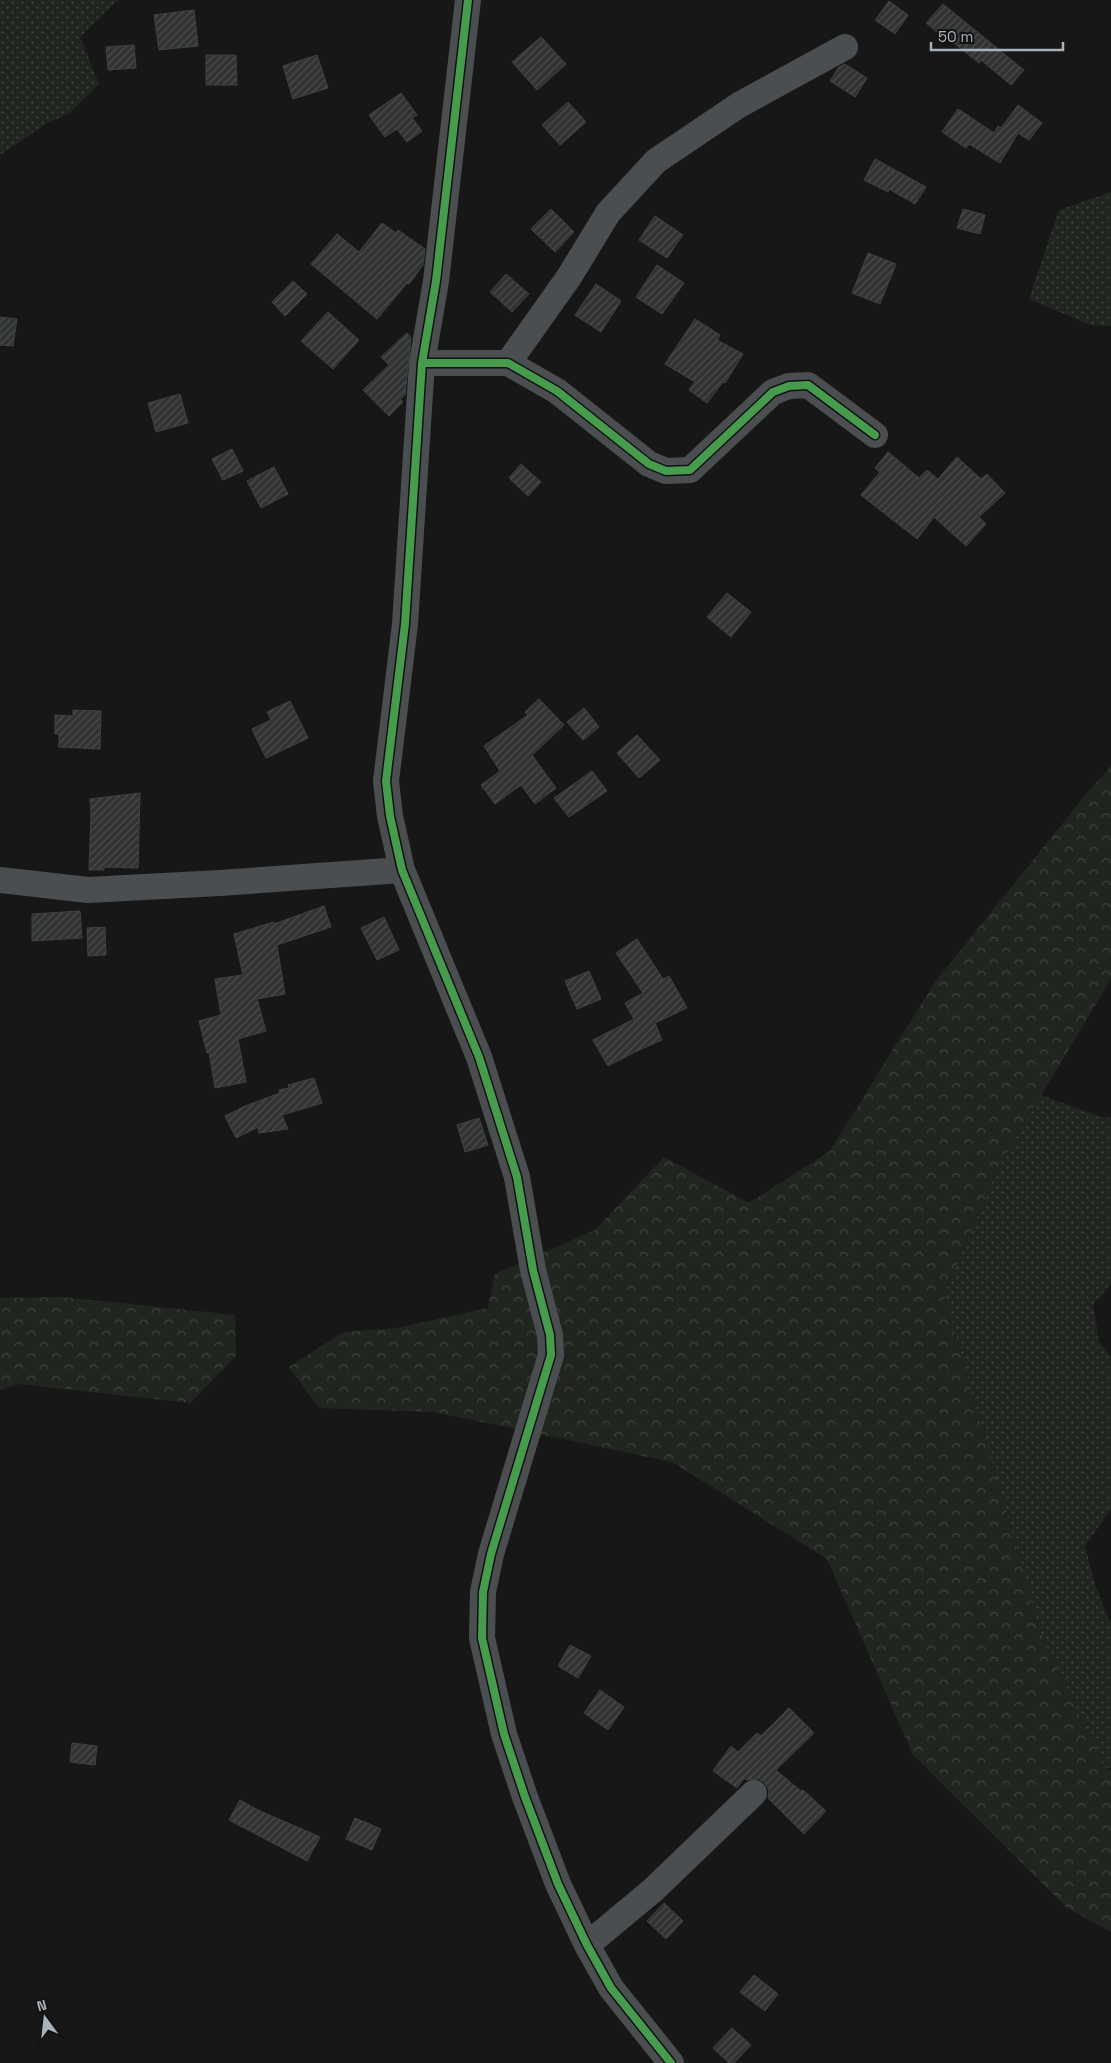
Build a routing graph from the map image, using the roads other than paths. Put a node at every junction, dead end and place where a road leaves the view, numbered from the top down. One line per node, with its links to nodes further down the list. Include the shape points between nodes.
1 (468, 0): 3 (street, via 436,281)
2 (845, 47): 4 (street, via 740,105 656,161 608,213 569,277)
3 (422, 363): 4 (street); 6 (street, via 404,624 386,780)
4 (508, 363): 5 (street, via 558,392 649,464 666,470 690,470 773,392 789,386 808,385)
5 (875, 435)
6 (402, 870): 7 (street, via 88,890); 9 (street, via 479,1057 517,1177 533,1270 550,1335 551,1355 482,1592 482,1638 504,1734 525,1797 558,1884)
7 (0, 880)
8 (754, 1793): 9 (street, via 653,1890)
9 (587, 1945): 10 (street, via 611,1988)
10 (671, 2063)

